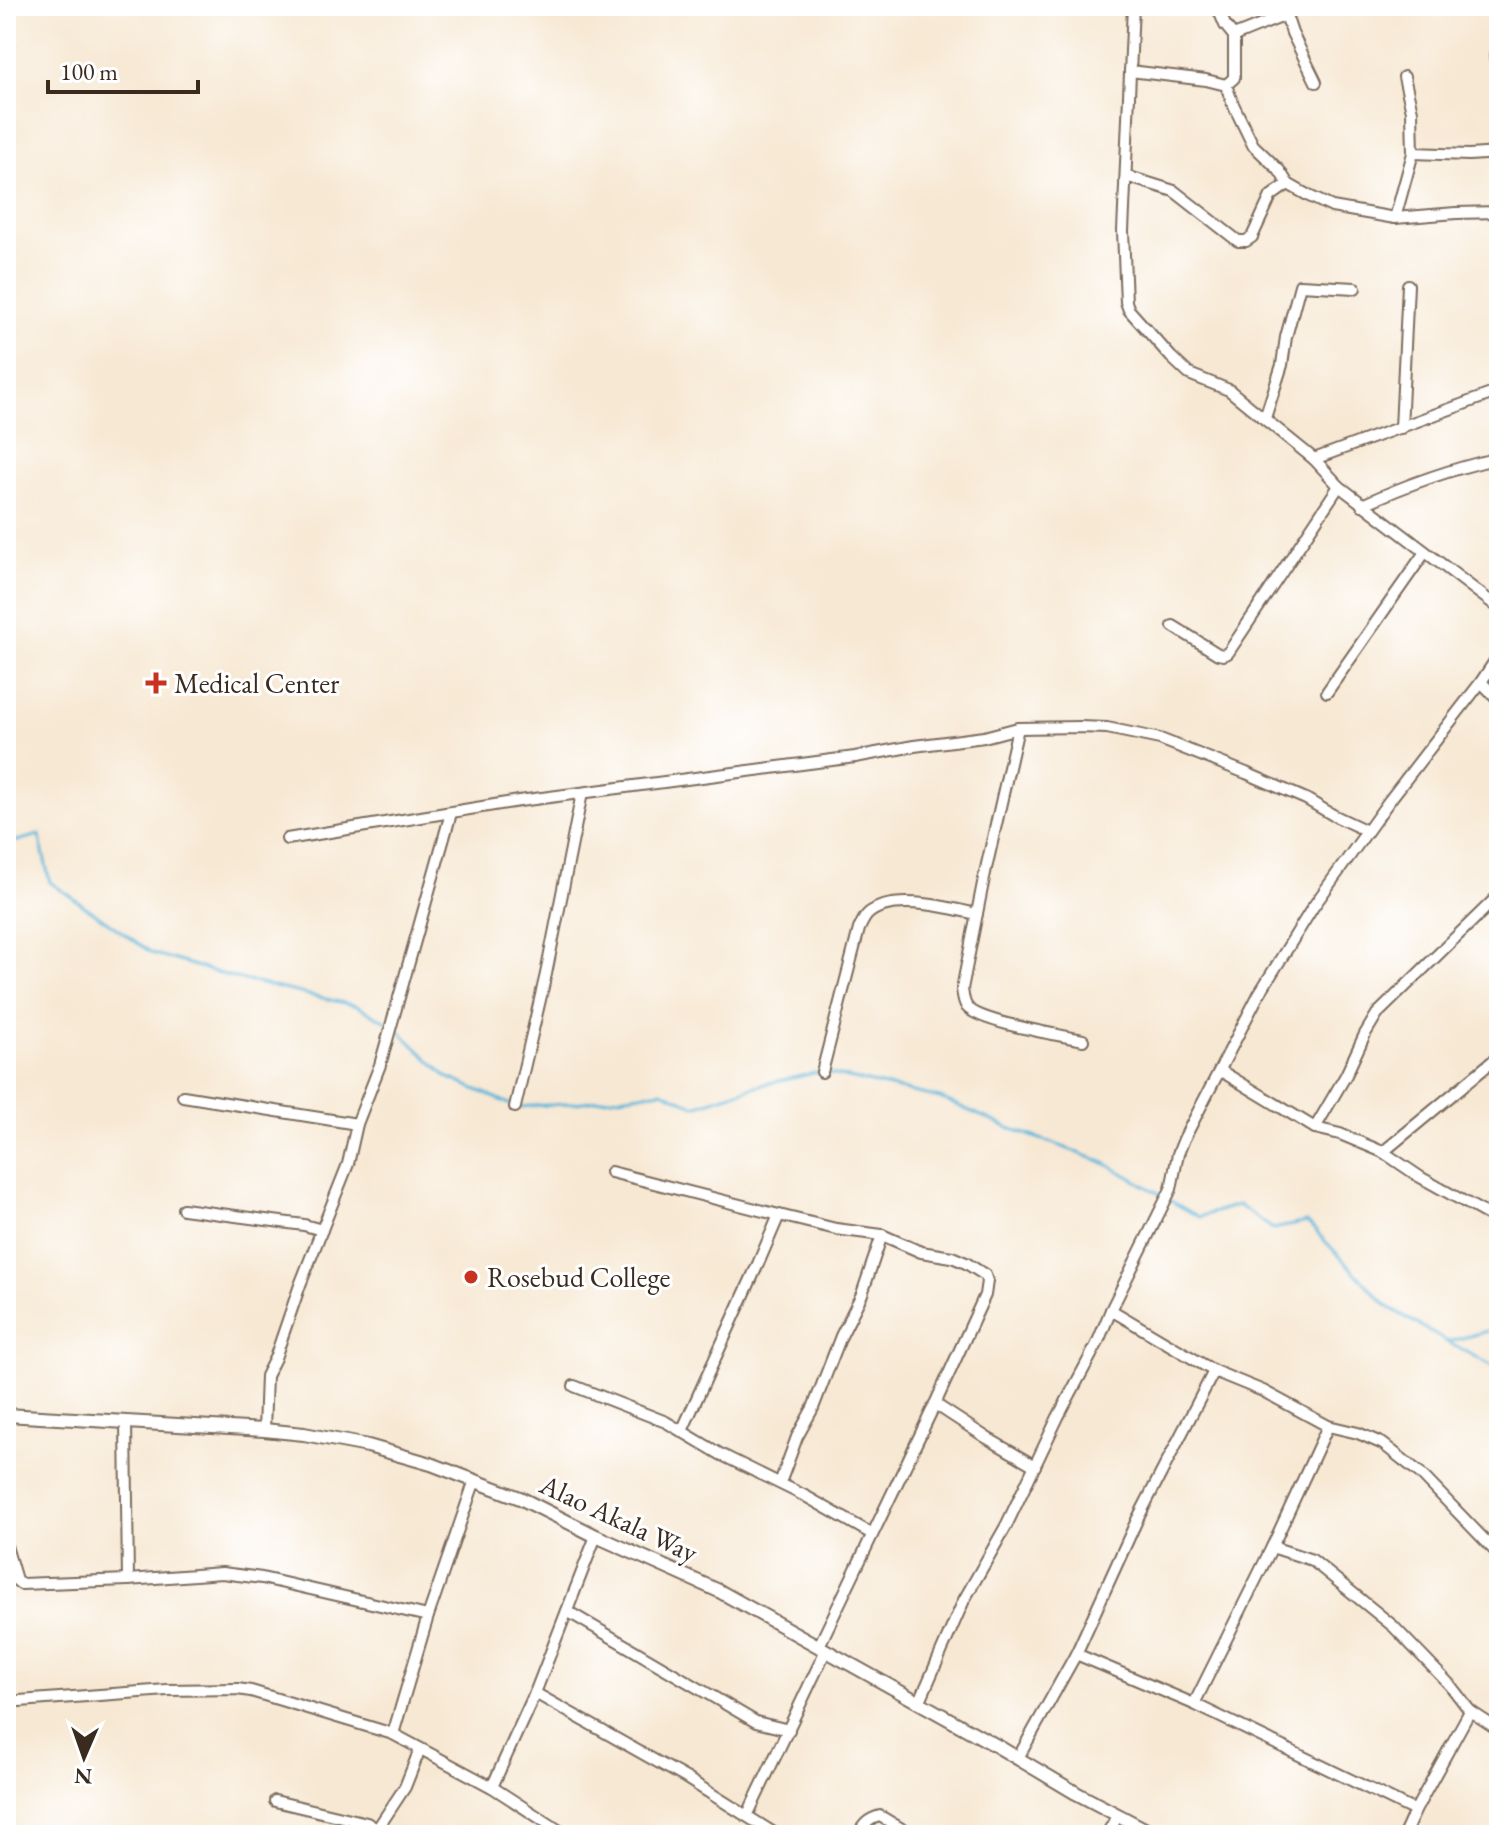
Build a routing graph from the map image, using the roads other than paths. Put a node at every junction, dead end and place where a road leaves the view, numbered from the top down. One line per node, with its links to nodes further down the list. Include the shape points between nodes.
1 (1133, 6): 6 (street)
2 (1217, 6): 4 (street)
3 (1284, 10): 4 (street); 9 (street)
4 (1234, 36): 10 (street, via 1234,78)
5 (1499, 44): 8 (street)
6 (1130, 71): 10 (street); 13 (street)
7 (1404, 77): 11 (street)
8 (1498, 78)
9 (1316, 82)
10 (1226, 85): 14 (street, via 1253,145)
11 (1413, 153): 12 (street); 16 (street)
12 (1499, 153)
13 (1126, 176): 14 (street, via 1174,191 1238,241 1252,237 1271,196); 20 (street, via 1123,231 1129,310 1189,374 1229,390)
14 (1288, 184): 16 (street, via 1332,207)
15 (1499, 212): 16 (street)
16 (1395, 218)
17 (1408, 285): 21 (street)
18 (1355, 288): 20 (street, via 1300,285)
19 (1499, 391): 21 (street)
20 (1265, 418): 23 (street)
21 (1401, 428): 23 (street)
22 (1499, 458): 25 (street, via 1457,467)
23 (1314, 459): 24 (street)
24 (1339, 486): 25 (street); 28 (street, via 1228,653 1218,654)
25 (1362, 505): 26 (street)
26 (1425, 552): 27 (street); 31 (street)
27 (1499, 608)
28 (1173, 626)
29 (1499, 655): 30 (street)
30 (1481, 682): 32 (street); 36 (street)
31 (1327, 692)
32 (1499, 700)
33 (1018, 728): 34 (street, via 855,757); 36 (street, via 1107,728 1160,739); 39 (street)
34 (582, 793): 35 (street); 45 (street)
35 (451, 813): 37 (street); 46 (street, via 380,1065)
36 (1367, 831): 42 (street, via 1259,994)
37 (287, 839)
38 (1499, 895): 47 (street, via 1377,1014)
39 (977, 914): 40 (street, via 962,989 969,1009); 43 (street, via 905,903 867,915)
40 (1083, 1040)
41 (1499, 1056): 48 (street)
42 (1221, 1071): 47 (street); 55 (street, via 1184,1139 1171,1189)
43 (822, 1072)
44 (183, 1096): 46 (street)
45 (515, 1107)
46 (357, 1124): 53 (street)
47 (1315, 1128): 48 (street)
48 (1383, 1152): 52 (street)
49 (611, 1172): 51 (street)
50 (183, 1209): 53 (street)
51 (779, 1215): 54 (street); 63 (street)
52 (1499, 1221)
53 (322, 1230): 62 (street, via 266,1376)
54 (882, 1235): 58 (street, via 966,1263 987,1281); 66 (street)
55 (1111, 1310): 56 (street); 64 (street)
56 (1214, 1371): 61 (street); 76 (street)
57 (574, 1386): 63 (street)
58 (935, 1404): 64 (street); 67 (street)
59 (6, 1415): 60 (street, Alao Akala Way)
60 (126, 1422): 62 (street, Alao Akala Way); 72 (street)
61 (1328, 1426): 70 (street); 71 (street, via 1383,1444 1420,1473)
62 (264, 1430): 65 (street, Alao Akala Way, via 368,1446)
63 (682, 1431): 66 (street)
64 (1035, 1466): 79 (street, via 964,1600)
65 (475, 1480): 68 (street, Alao Akala Way); 74 (street)
66 (780, 1483): 67 (street)
67 (872, 1534): 75 (street)
68 (596, 1536): 73 (street); 75 (street, Alao Akala Way, via 719,1591)
69 (6, 1546): 72 (street, via 21,1584)
70 (1272, 1547): 80 (street); 81 (street, via 1312,1560 1393,1626)
71 (1499, 1555)
72 (128, 1580): 74 (street, via 252,1576)
73 (567, 1611): 77 (street); 82 (street, via 756,1722)
74 (428, 1616): 84 (street)
75 (822, 1648): 79 (street, Alao Akala Way); 82 (street)
76 (1076, 1654): 80 (street); 86 (street)
77 (535, 1693): 87 (street); 90 (street)
78 (6, 1702): 84 (street, via 237,1689)
79 (919, 1703): 86 (street, Alao Akala Way)
80 (1194, 1704): 89 (street)
81 (1470, 1711): 83 (street); 89 (street)
82 (789, 1730): 90 (street)
83 (1499, 1730)
84 (393, 1734): 85 (street)
85 (420, 1749): 87 (street); 92 (street, via 405,1787)
86 (1018, 1758): 91 (street, Alao Akala Way)
87 (492, 1787): 93 (street)
88 (275, 1801): 92 (street, via 367,1823)
89 (1415, 1811): 99 (street)
90 (747, 1816): 94 (street)
91 (1118, 1816): 97 (street); 98 (street, Alao Akala Way)
92 (374, 1835)
93 (566, 1835)
94 (777, 1835)
95 (858, 1835): 96 (street, via 870,1818 880,1816)
96 (912, 1835)
97 (1106, 1835)
98 (1156, 1835)
99 (1404, 1835)

